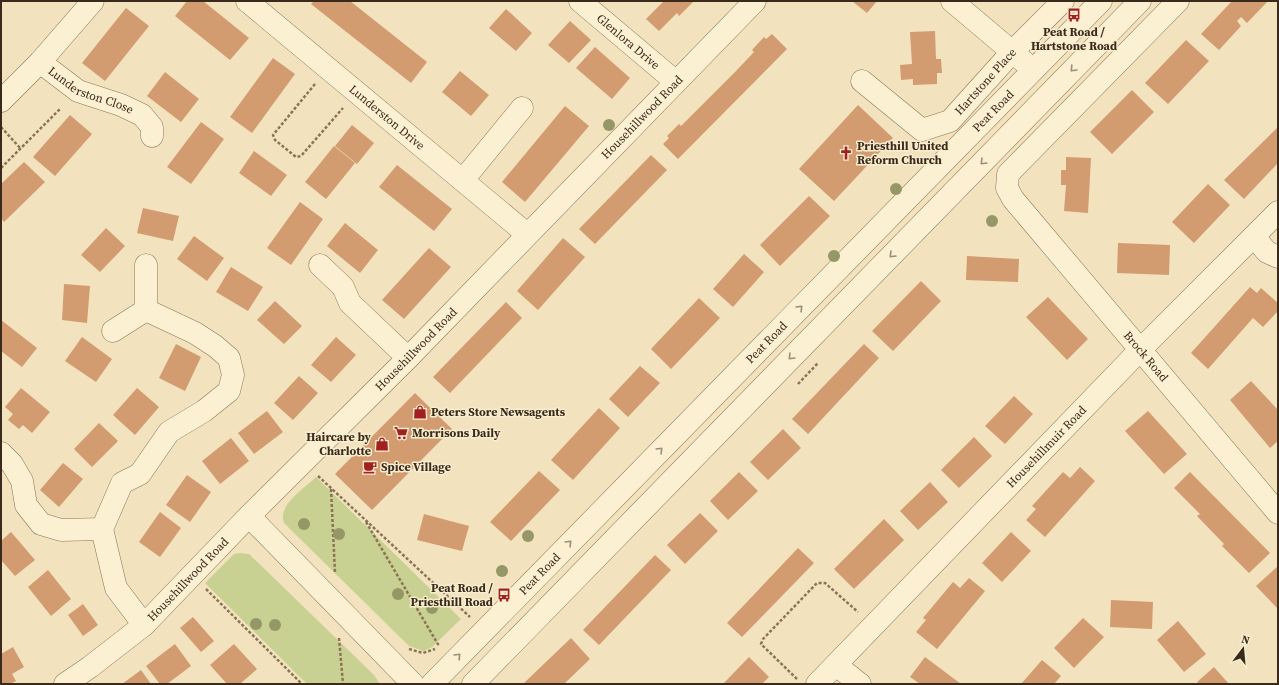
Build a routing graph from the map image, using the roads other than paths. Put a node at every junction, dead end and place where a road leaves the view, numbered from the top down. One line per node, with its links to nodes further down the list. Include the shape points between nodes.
1 (93, 1): 11 (street)
2 (247, 1): 19 (street, Lunderston Drive)
3 (580, 1): 14 (street, Glenlora Drive)
4 (755, 1): 14 (street, Househillwood Road)
5 (952, 1): 10 (street)
6 (1063, 1): 10 (street, Hartstone Place)
7 (1101, 1): 12 (street, Peat Road)
8 (1140, 1): 15 (street, one-way to 15)
9 (1178, 1): 28 (street, Brock Road, via 1008,174 1007,188 1013,199)
10 (1013, 51): 12 (street); 13 (street, Hartstone Place, via 950,121 922,130)
11 (40, 62): 16 (street); 18 (street, Lunderston Close, via 78,91 122,105 142,115 152,127)
12 (1033, 71): 15 (street); 38 (street, Peat Road, one-way to 12)
13 (862, 81)
14 (676, 82): 21 (street, Househillwood Road)
15 (1053, 91): 39 (street, one-way to 39)
16 (1, 101)
17 (522, 108): 19 (street)
18 (152, 136)
19 (463, 180): 21 (street, Lunderston Drive)
20 (1278, 212): 22 (street, Househillmuir Road)
21 (527, 234): 29 (street, Househillwood Road)
22 (1254, 237): 23 (street, via 1267,252); 28 (street, Househillmuir Road)
23 (1278, 258)
24 (146, 264): 26 (street)
25 (320, 265): 29 (street, via 343,287 350,303)
26 (146, 310): 27 (street); 33 (street, via 215,346 229,358 233,375 229,391 204,411 169,432 140,474 122,483)
27 (113, 331)
28 (1139, 350): 31 (street, Brock Road); 35 (street, Househillmuir Road)
29 (408, 358): 32 (street, Househillwood Road)
30 (1, 453): 33 (street, via 12,464 22,481 26,505 41,524 61,530)
31 (1278, 513)
32 (249, 516): 34 (street, Househillwood Road); 37 (street)
33 (102, 529): 34 (street, via 116,588)
34 (144, 625): 36 (street, Househillwood Road, via 90,668)
35 (836, 665): 40 (street, Househillmuir Road); 41 (street)
36 (65, 684)
37 (413, 684)
38 (432, 684)
39 (473, 684)
40 (817, 684)
41 (860, 684)

